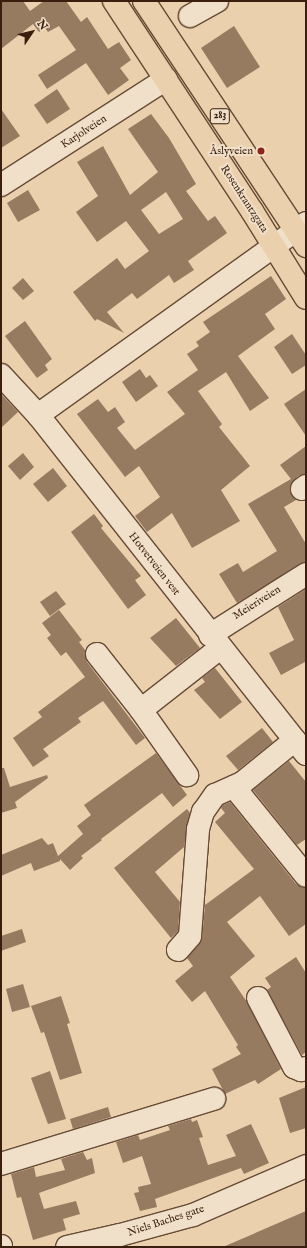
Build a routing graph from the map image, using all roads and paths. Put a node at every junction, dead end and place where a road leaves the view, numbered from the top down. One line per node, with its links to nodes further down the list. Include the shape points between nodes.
1 (114, 1): 5 (main road, Rosenkrantzgata / 283)
2 (144, 1): 7 (main road, 283)
3 (217, 1): 4 (street)
4 (190, 16)
5 (166, 79): 6 (street, Karjolveien); 8 (main road, Rosenkrantzgata / 283)
6 (1, 185)
7 (303, 233): 8 (street)
8 (274, 246): 9 (main road, Rosenkrantzgata / 283); 11 (street)
9 (306, 298)
10 (1, 375): 11 (street, Hotvetveien vest)
11 (38, 415): 13 (street, Hotvetveien vest)
12 (306, 574): 13 (street, Meieriveien)
13 (215, 641): 15 (street, Meieriveien); 16 (street, Hotvetveien vest)
14 (97, 654): 15 (street)
15 (141, 710): 17 (street)
16 (300, 747): 18 (street)
17 (187, 775)
18 (234, 787): 19 (street); 20 (street, via 215,795 203,812 198,829 190,936)
19 (306, 876)
20 (178, 950)
21 (258, 998): 22 (street, via 294,1067 301,1070)
22 (306, 1068)
23 (214, 1099): 24 (street)
24 (1, 1164)
25 (306, 1166): 26 (street, Niels Baches gate, via 193,1215)
26 (67, 1247)

